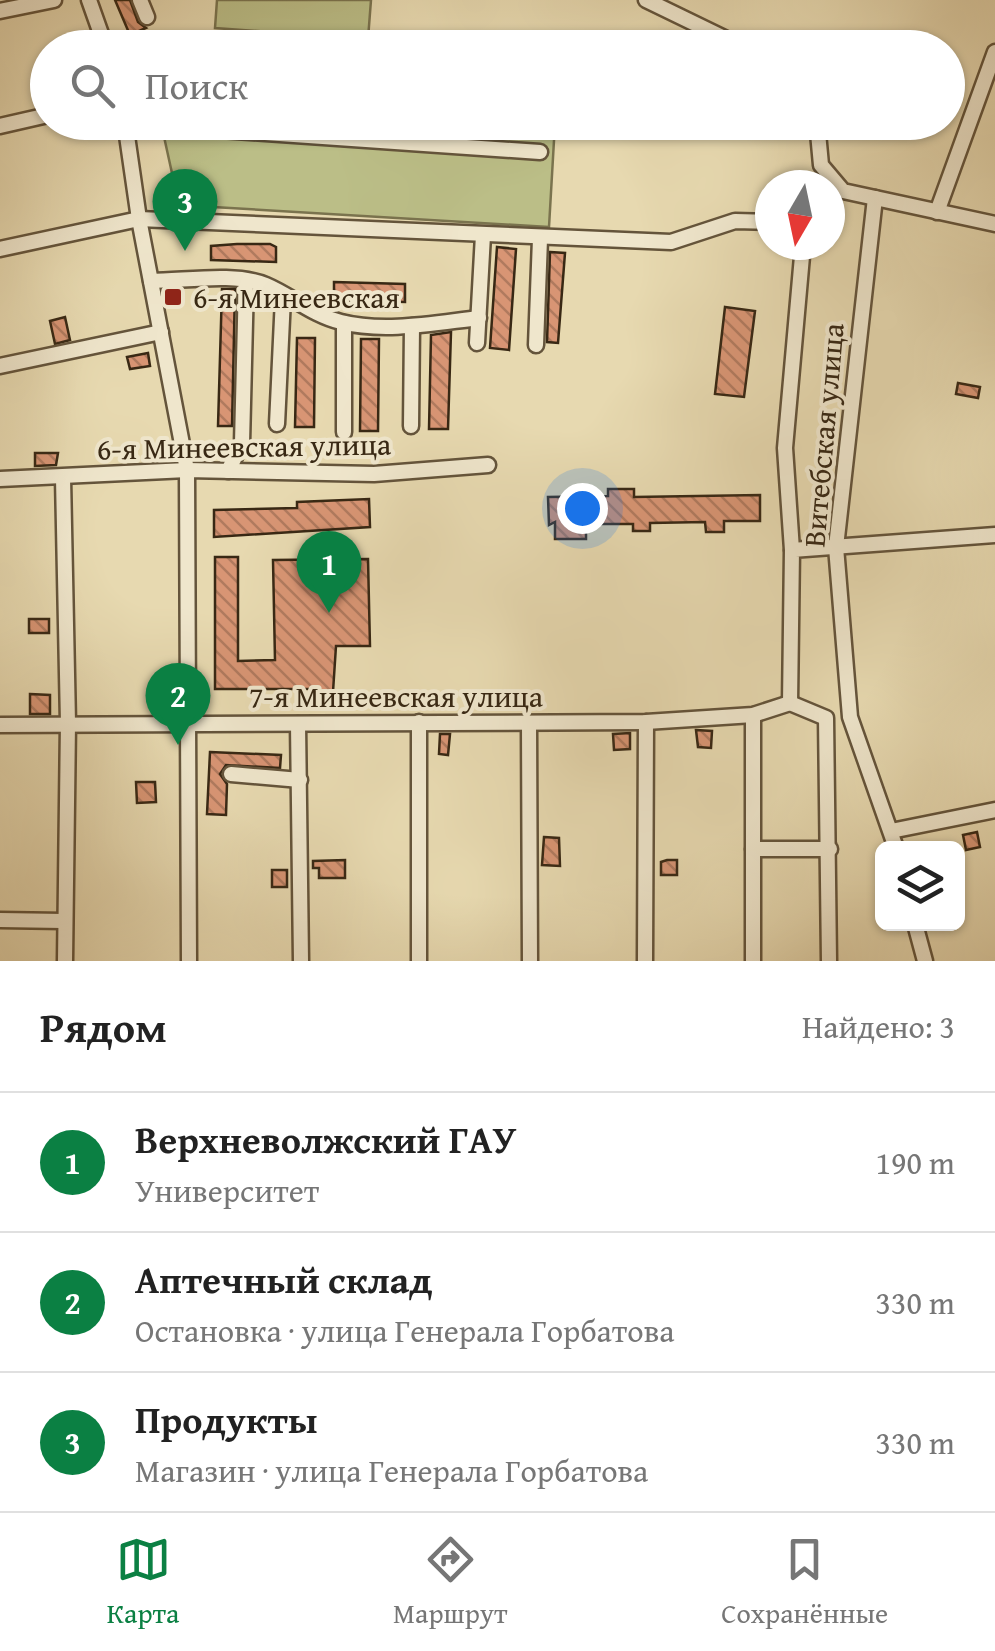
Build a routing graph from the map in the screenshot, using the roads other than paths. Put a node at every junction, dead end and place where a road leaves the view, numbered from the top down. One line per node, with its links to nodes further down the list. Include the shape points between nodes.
1 (54, 0): 5 (street)
2 (89, 0): 7 (street)
3 (140, 0): 6 (street)
4 (646, 0): 8 (street)
5 (0, 11)
6 (147, 17)
7 (100, 30)
8 (708, 30)
9 (995, 52): 12 (street)
10 (30, 119): 11 (street)
11 (0, 126)
12 (965, 135)
13 (128, 140): 22 (street)
14 (366, 140): 17 (street)
15 (819, 140): 18 (street)
16 (963, 140): 21 (street)
17 (540, 152)
18 (824, 170)
19 (845, 196): 20 (street)
20 (875, 198): 21 (street); 48 (street, Витебская улица)
21 (937, 212): 24 (street)
22 (139, 219): 25 (street); 27 (street); 29 (street)
23 (755, 222): 26 (street, via 735,221 671,242)
24 (995, 224)
25 (483, 235): 26 (street); 32 (street)
26 (540, 238): 37 (street)
27 (0, 249)
28 (802, 260): 49 (street, via 785,448)
29 (151, 280): 30 (street); 35 (street)
30 (246, 281): 31 (street); 44 (street, via 242,444)
31 (283, 298): 33 (street); 39 (street)
32 (478, 318): 34 (street); 36 (street)
33 (344, 323): 34 (street); 41 (street)
34 (412, 326): 40 (street)
35 (160, 332): 38 (street); 43 (street)
36 (477, 343)
37 (536, 344)
38 (0, 366)
39 (277, 424)
40 (411, 426)
41 (344, 432)
42 (488, 465): 44 (street, 6-я Минеевская улица, via 374,474)
43 (187, 470): 44 (street, 6-я Минеевская улица); 45 (street, 6-я Минеевская улица); 57 (street)
44 (228, 470)
45 (62, 478): 46 (street, 6-я Минеевская улица); 56 (street)
46 (0, 480)
47 (995, 536): 48 (street)
48 (836, 547): 49 (street); 52 (street, Витебская улица)
49 (792, 550): 50 (street)
50 (790, 703): 51 (street, 7-я Минеевская улица); 53 (street)
51 (752, 714): 55 (street, 7-я Минеевская улица); 66 (street)
52 (850, 717): 53 (street); 64 (street, Витебская улица)
53 (826, 718): 67 (street)
54 (419, 722): 58 (street, 7-я Минеевская улица); 59 (street, 7-я Минеевская улица); 74 (street)
55 (646, 722): 59 (street, 7-я Минеевская улица); 76 (street)
56 (68, 723): 57 (street, 7-я Минеевская улица); 60 (street, 7-я Минеевская улица); 69 (street)
57 (191, 724): 58 (street, 7-я Минеевская улица); 72 (street)
58 (298, 724): 62 (street)
59 (528, 724): 75 (street)
60 (0, 725)
61 (232, 774): 62 (street)
62 (300, 780): 73 (street)
63 (995, 810): 64 (street)
64 (892, 831): 65 (street, Витебская улица)
65 (894, 841)
66 (753, 848): 67 (street); 77 (street)
67 (830, 849): 78 (street)
68 (0, 920): 69 (street)
69 (64, 921): 71 (street)
70 (917, 931): 79 (street)
71 (64, 961)
72 (189, 961)
73 (301, 961)
74 (419, 961)
75 (530, 961)
76 (645, 961)
77 (753, 961)
78 (829, 961)
79 (925, 961)

